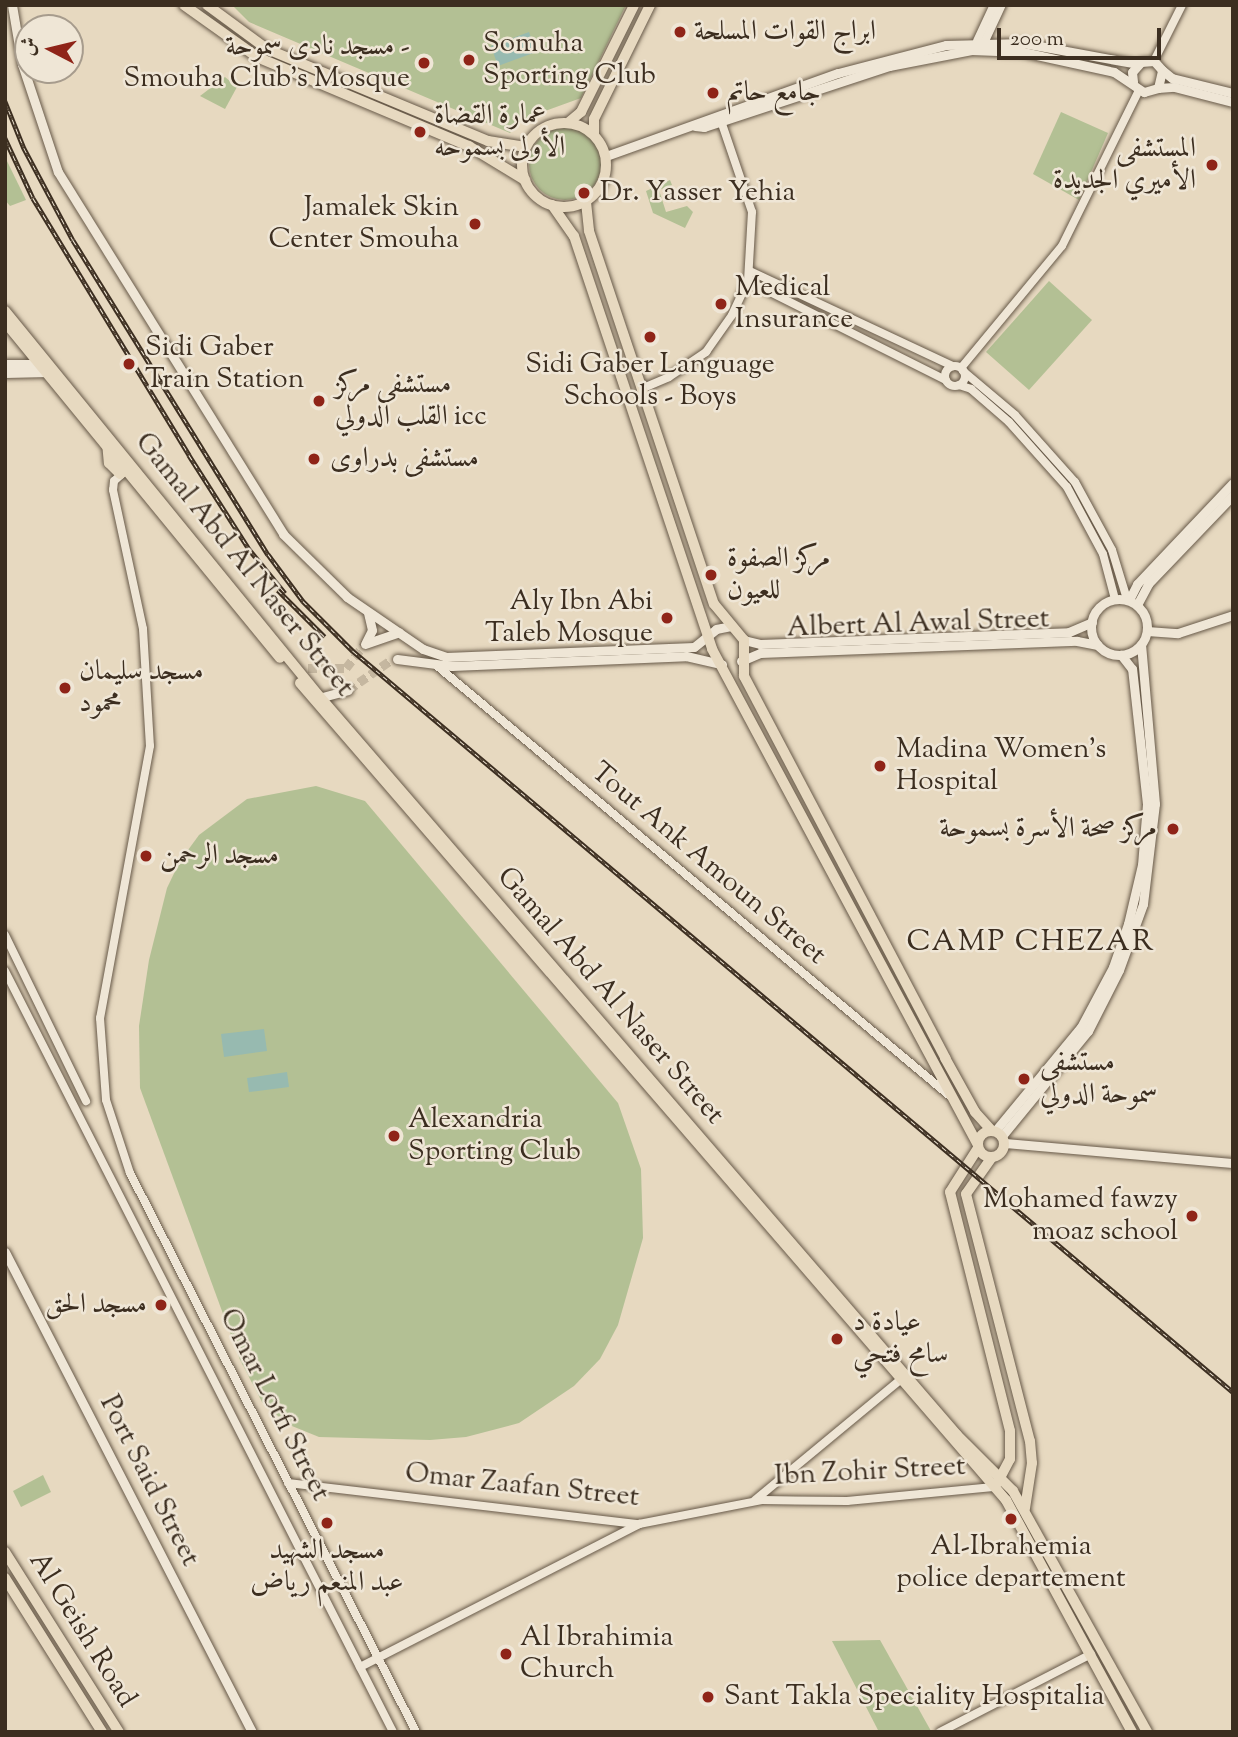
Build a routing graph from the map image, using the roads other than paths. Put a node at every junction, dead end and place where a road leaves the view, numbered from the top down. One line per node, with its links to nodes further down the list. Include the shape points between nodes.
1 (12, 5): 53 (main road, via 22,64 53,164 112,265 283,534 310,565)
2 (184, 5): 25 (main road, via 257,57)
3 (207, 5): 22 (main road, via 267,49)
4 (634, 5): 19 (main road, via 581,112)
5 (650, 5): 21 (main road, via 594,119)
6 (994, 5): 9 (street)
7 (1002, 5): 9 (street)
8 (1181, 5): 11 (street)
9 (981, 41): 10 (main road); 20 (main road, via 869,63 701,120)
10 (995, 45): 12 (main road); 14 (main road, via 1114,72); 18 (main road, via 889,66)
11 (1154, 61): 12 (main road); 13 (main road)
12 (1137, 64): 14 (main road)
13 (1162, 70): 15 (main road); 16 (main road, via 1172,78)
14 (1136, 86): 15 (main road); 39 (street, via 1062,246)
15 (1158, 88): 17 (main road, via 1174,87)
16 (1233, 93)
17 (1233, 102)
18 (721, 121): 20 (main road); 31 (street, via 752,212)
19 (569, 122): 21 (main road); 23 (main road, via 540,130)
20 (695, 126): 24 (main road)
21 (594, 134): 24 (main road)
22 (506, 146): 23 (main road); 25 (main road)
23 (526, 147): 26 (main road)
24 (606, 156): 27 (main road, via 603,182)
25 (499, 162): 26 (main road)
26 (525, 180): 28 (main road, via 533,194)
27 (586, 202): 28 (main road); 29 (main road)
28 (552, 205): 30 (main road)
29 (589, 231): 30 (main road, via 579,228); 43 (main road)
30 (574, 236): 52 (main road)
31 (750, 271): 32 (street); 33 (street)
32 (748, 281): 34 (street); 43 (street, via 732,315 706,352)
33 (797, 291): 34 (street); 39 (street)
34 (791, 302): 41 (street)
35 (5, 311): 38 (main road, Gamal Abd Al Naser Street)
36 (5, 322): 38 (main road, Gamal Abd Al Naser Street)
37 (5, 364): 38 (main road)
38 (48, 367): 40 (main road); 46 (main road, Gamal Abd Al Naser Street); 46 (main road, Gamal Abd Al Naser Street, via 107,442 107,458)
39 (959, 368): 41 (street, via 946,372); 42 (street); 44 (street)
40 (5, 373)
41 (946, 380): 42 (street)
42 (959, 385): 44 (street)
43 (641, 389): 51 (main road)
44 (990, 399): 45 (street)
45 (1056, 465): 49 (street, via 1093,531); 50 (street, via 1102,527)
46 (128, 470): 70 (main road, Gamal Abd Al Naser Street); 70 (main road, Gamal Abd Al Naser Street); 77 (street, Omar Lotfi Street, via 113,490 143,629 150,736 100,1018)
47 (1233, 483): 50 (main road, via 1137,584)
48 (1233, 495): 50 (main road)
49 (1115, 599): 50 (main road); 55 (main road, via 1102,604)
50 (1131, 601): 57 (main road, via 1145,616)
51 (714, 604): 52 (main road, via 707,611); 56 (main road)
52 (700, 609): 59 (main road)
53 (367, 611): 58 (main road); 58 (main road, via 372,631 365,644)
54 (1229, 616): 57 (main road, via 1178,633)
55 (1092, 622): 61 (main road, Albert Al Awal Street, via 1076,631); 62 (main road)
56 (731, 626): 59 (main road, via 716,629); 60 (main road)
57 (1147, 631): 63 (main road)
58 (402, 634): 66 (main road, via 423,649 446,657); 69 (main road, via 408,649 394,659)
59 (710, 636): 66 (main road, via 694,647); 68 (main road)
60 (744, 640): 64 (main road, Albert Al Awal Street); 67 (main road)
61 (980, 640): 62 (main road, Albert Al Awal Street); 64 (main road, Albert Al Awal Street)
62 (1098, 645): 65 (main road)
63 (1141, 645): 65 (main road); 75 (main road, via 1154,782 1153,846 1136,926)
64 (801, 647): 67 (main road, Albert Al Awal Street)
65 (1121, 654): 75 (main road, via 1132,668 1146,832 1128,924)
66 (608, 656): 68 (main road, via 694,656); 69 (main road)
67 (741, 661): 81 (main road, via 744,676 945,1058 975,1112)
68 (722, 664): 78 (main road)
69 (436, 665): 78 (street, Tout Ank Amoun Street)
70 (300, 671): 72 (main road, Gamal Abd Al Naser Street)
71 (348, 690): 72 (main road)
72 (317, 698): 76 (main road, Gamal Abd Al Naser Street)
73 (5, 935): 79 (street)
74 (5, 971): 80 (street, Omar Lotfi Street)
75 (1093, 1016): 81 (main road)
76 (656, 1090): 86 (main road, Gamal Abd Al Naser Street); 89 (main road, Gamal Abd Al Naser Street)
77 (104, 1094): 79 (street); 91 (street, Omar Lotfi Street, via 130,1173)
78 (951, 1098): 82 (main road)
79 (86, 1101): 80 (street)
80 (74, 1106): 102 (street, Omar Lotfi Street)
81 (998, 1135): 82 (main road, via 982,1134); 83 (main road, via 1001,1152); 84 (main road)
82 (978, 1146): 83 (main road); 87 (main road, via 953,1182 950,1197)
83 (992, 1157): 88 (main road, via 968,1184 966,1197)
84 (1233, 1163)
85 (5, 1252): 105 (main road, Port Said Street)
86 (900, 1380): 89 (main road, Gamal Abd Al Naser Street); 95 (street)
87 (1011, 1442): 88 (main road, via 1019,1451); 90 (main road)
88 (1031, 1447): 96 (main road)
89 (984, 1470): 90 (main road, Gamal Abd Al Naser Street); 93 (main road, Gamal Abd Al Naser Street)
90 (1001, 1480): 93 (main road); 96 (main road, Gamal Abd Al Naser Street)
91 (288, 1483): 92 (street, Omar Zaafan Street); 94 (street, Omar Lotfi Street)
92 (306, 1485): 94 (street); 97 (street, Omar Zaafan Street)
93 (993, 1487): 95 (street, Ibn Zohir Street, via 858,1500); 100 (main road, Gamal Abd Al Naser Street, via 1009,1505)
94 (297, 1500): 101 (street, Omar Lotfi Street)
95 (750, 1504): 97 (street, Omar Zaafan Street)
96 (1025, 1508): 110 (main road, Gamal Abd Al Naser Street)
97 (639, 1524): 101 (street)
98 (5, 1552): 104 (highway, Al Geish Road)
99 (5, 1578): 103 (highway, Al Geish Road)
100 (1091, 1654): 108 (street); 109 (main road, Gamal Abd Al Naser Street)
101 (378, 1658): 102 (street); 107 (street, Omar Lotfi Street)
102 (360, 1667): 106 (street, Omar Lotfi Street)
103 (102, 1732)
104 (120, 1732)
105 (251, 1732)
106 (393, 1732)
107 (416, 1732)
108 (940, 1732)
109 (1132, 1732)
110 (1147, 1732)

